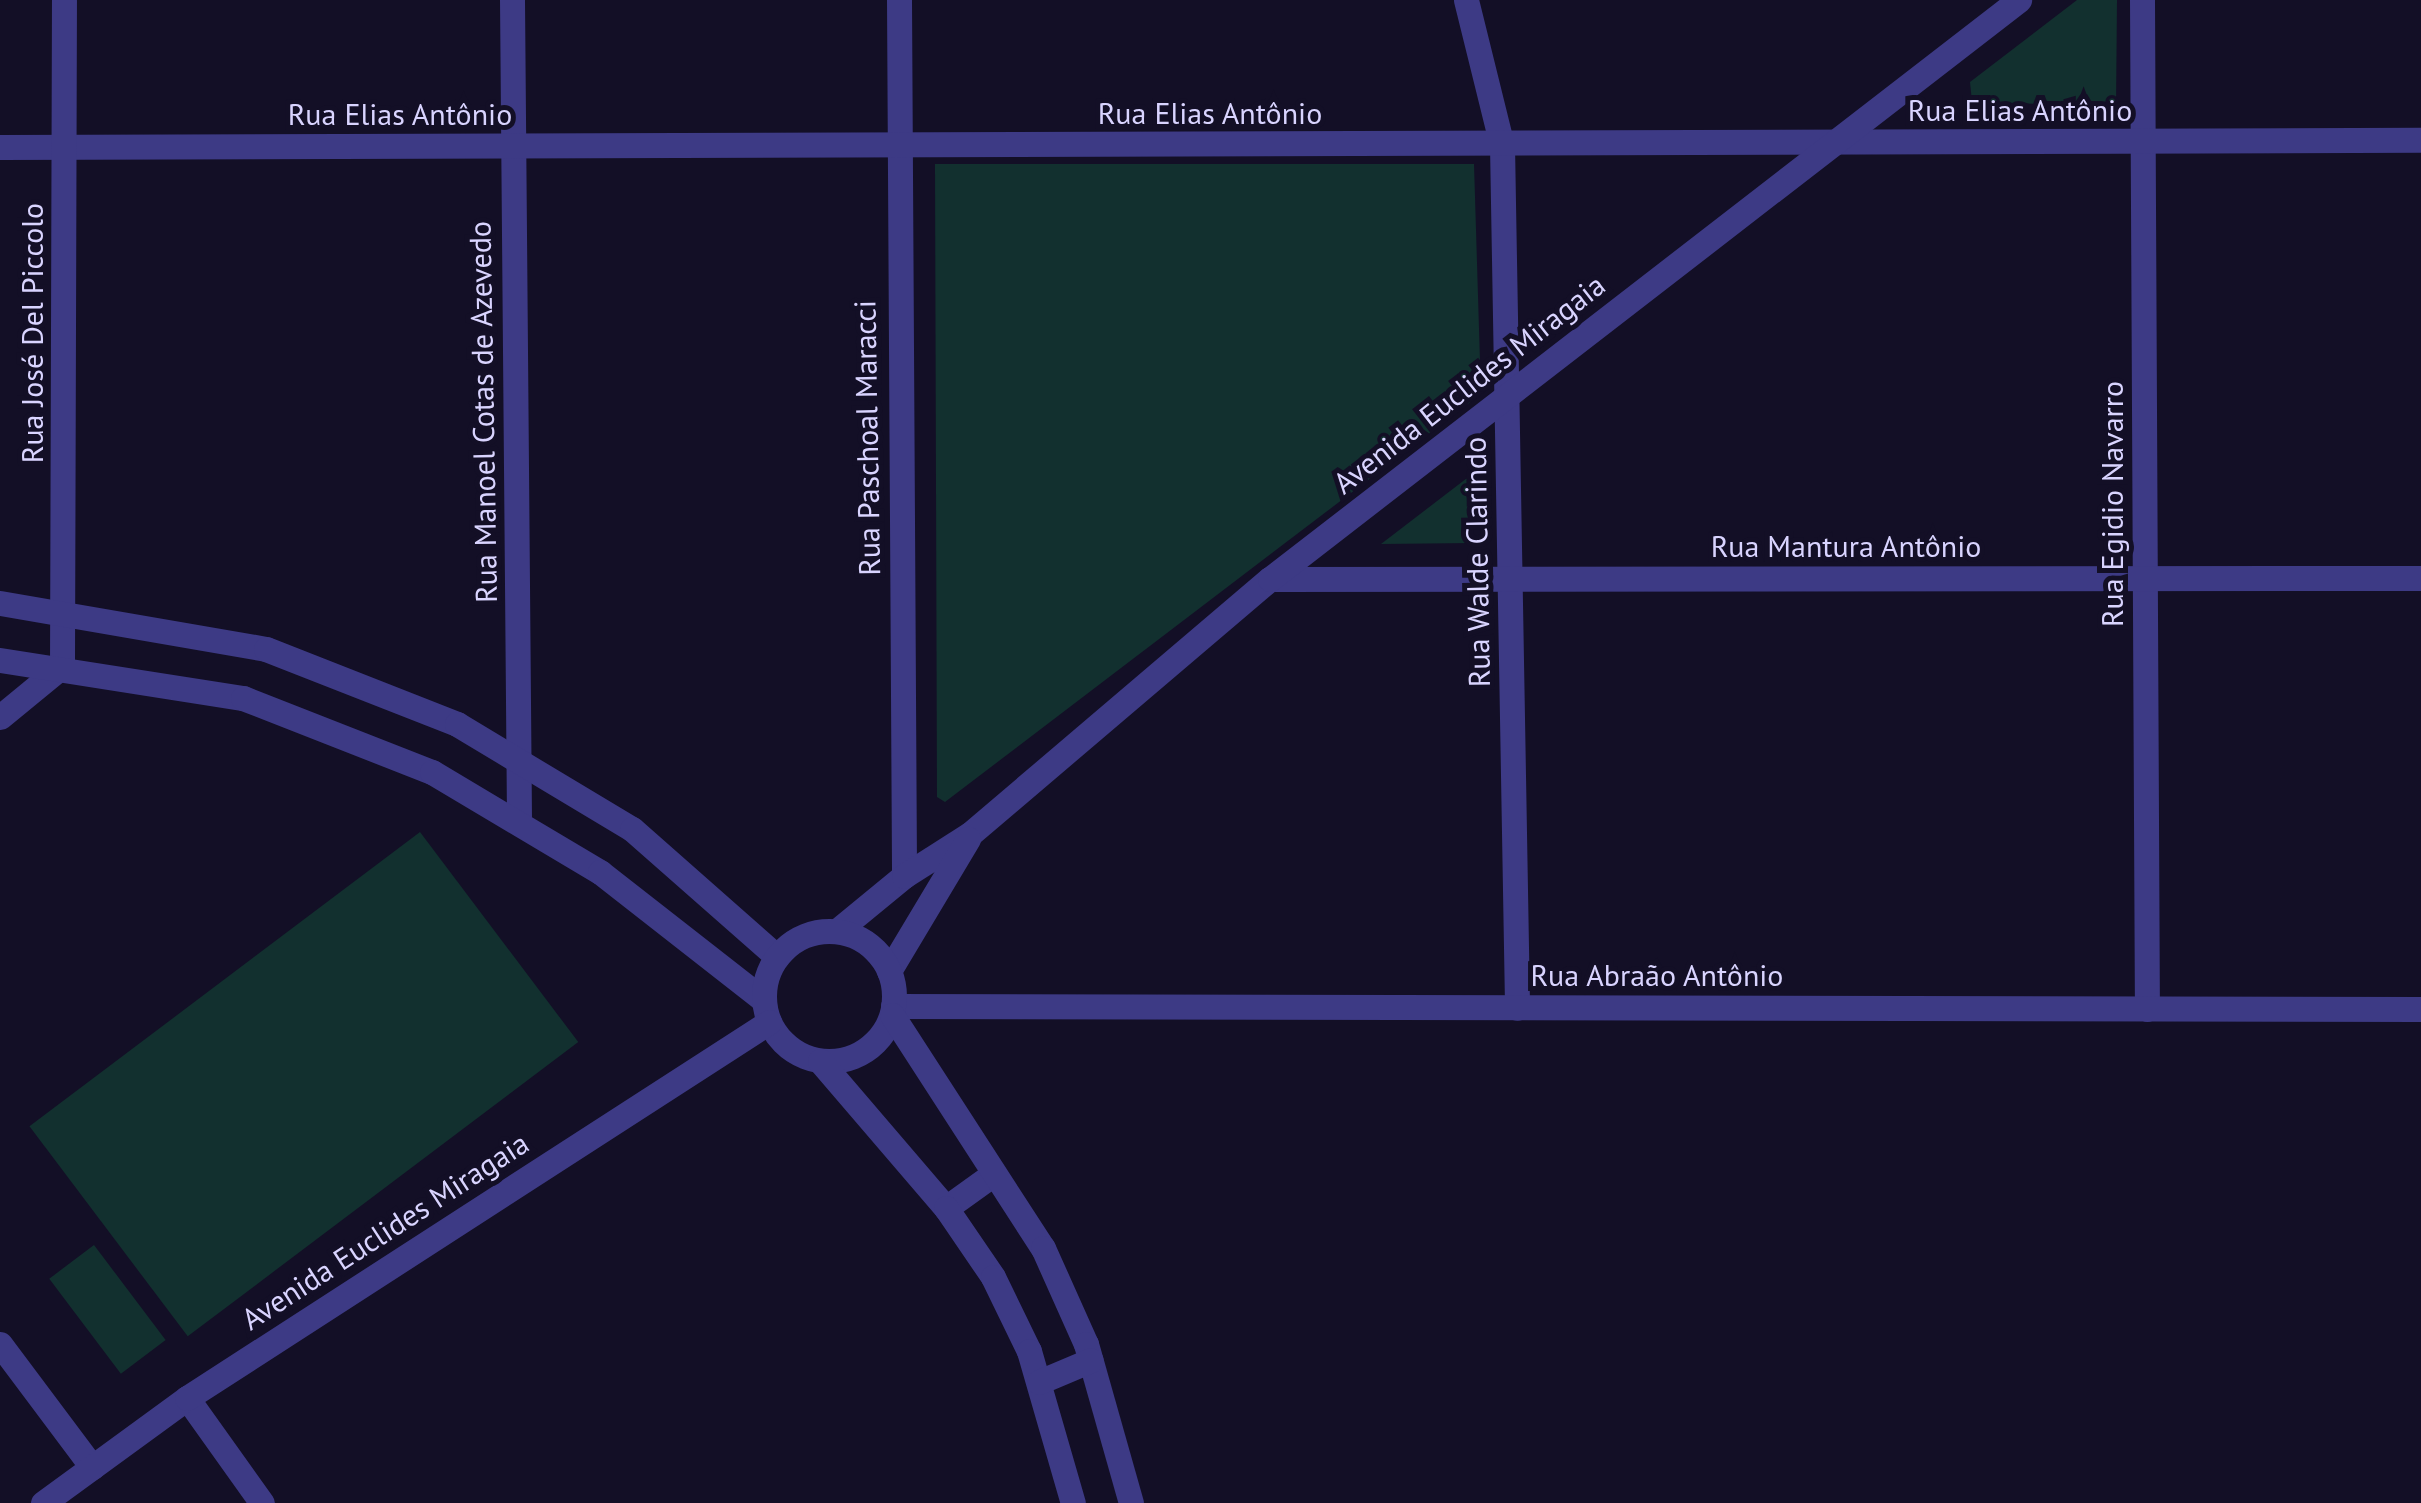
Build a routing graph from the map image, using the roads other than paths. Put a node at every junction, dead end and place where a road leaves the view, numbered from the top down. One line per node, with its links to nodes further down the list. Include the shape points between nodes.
1 (64, 0): 11 (street, Rua José Del Piccolo)
2 (512, 0): 12 (street, Rua Manoel Cotas de Azevedo)
3 (899, 0): 13 (street, Rua Paschoal Maracci)
4 (1466, 0): 10 (street, Rua Walde Clarindo)
5 (2019, 0): 9 (street, Avenida Euclides Miragaia)
6 (2142, 0): 8 (street, Rua Egidio Navarro)
7 (2421, 140): 8 (street, Rua Elias Antônio)
8 (2143, 142): 9 (street, Rua Elias Antônio); 17 (street, Rua Egidio Navarro)
9 (1834, 143): 10 (street, Rua Elias Antônio); 15 (street, Avenida Euclides Miragaia)
10 (1502, 145): 13 (street, Rua Elias Antônio); 15 (street, Rua Walde Clarindo)
11 (64, 146): 12 (street, Rua Elias Antônio); 14 (street, Rua Elias Antônio); 21 (street, Rua José Del Piccolo)
12 (512, 146): 13 (street, Rua Elias Antônio); 25 (street, Rua Manoel Cotas de Azevedo)
13 (897, 146): 28 (street, Rua Paschoal Maracci)
14 (0, 147)
15 (1506, 396): 16 (street, Rua Walde Clarindo); 19 (street, Avenida Euclides Miragaia)
16 (1510, 578): 17 (street, Rua Mantura Antônio); 19 (street, Rua Mantura Antônio); 32 (street, Rua Walde Clarindo)
17 (2145, 578): 18 (street, Rua Mantura Antônio); 33 (street, Rua Egidio Navarro)
18 (2421, 578)
19 (1270, 579): 27 (street, Avenida Euclides Miragaia)
20 (0, 603): 21 (street)
21 (64, 610): 23 (street, Rua José Del Piccolo); 25 (street, via 266,649 457,724)
22 (0, 660): 23 (street)
23 (62, 666): 24 (street); 26 (street, via 243,698 432,772)
24 (0, 717)
25 (519, 761): 26 (street, Rua Manoel Cotas de Azevedo); 30 (street, via 632,830)
26 (519, 824): 36 (street, via 600,872)
27 (970, 834): 28 (street, Avenida Euclides Miragaia); 31 (street, Avenida Euclides Miragaia)
28 (904, 876): 29 (street, Avenida Euclides Miragaia)
29 (837, 931): 30 (street, via 793,941); 31 (street, via 877,952)
30 (777, 957): 36 (street)
31 (889, 971): 35 (street)
32 (1517, 1008): 33 (street, Rua Abraão Antônio); 35 (street, Rua Abraão Antônio)
33 (2148, 1008): 34 (street, Rua Abraão Antônio)
34 (2421, 1009)
35 (892, 1010): 37 (street, via 864,1051); 38 (street)
36 (766, 1011): 37 (street, via 799,1055); 43 (street, Avenida Euclides Miragaia)
37 (820, 1061): 39 (street)
38 (992, 1175): 39 (street); 41 (street, via 1042,1248)
39 (946, 1208): 42 (street, via 993,1277)
40 (0, 1344): 44 (street)
41 (1091, 1360): 42 (street); 48 (street)
42 (1038, 1382): 47 (street)
43 (186, 1398): 44 (street, Avenida Euclides Miragaia); 46 (street)
44 (92, 1466): 45 (street, Avenida Euclides Miragaia)
45 (43, 1503)
46 (262, 1503)
47 (1072, 1503)
48 (1130, 1503)

